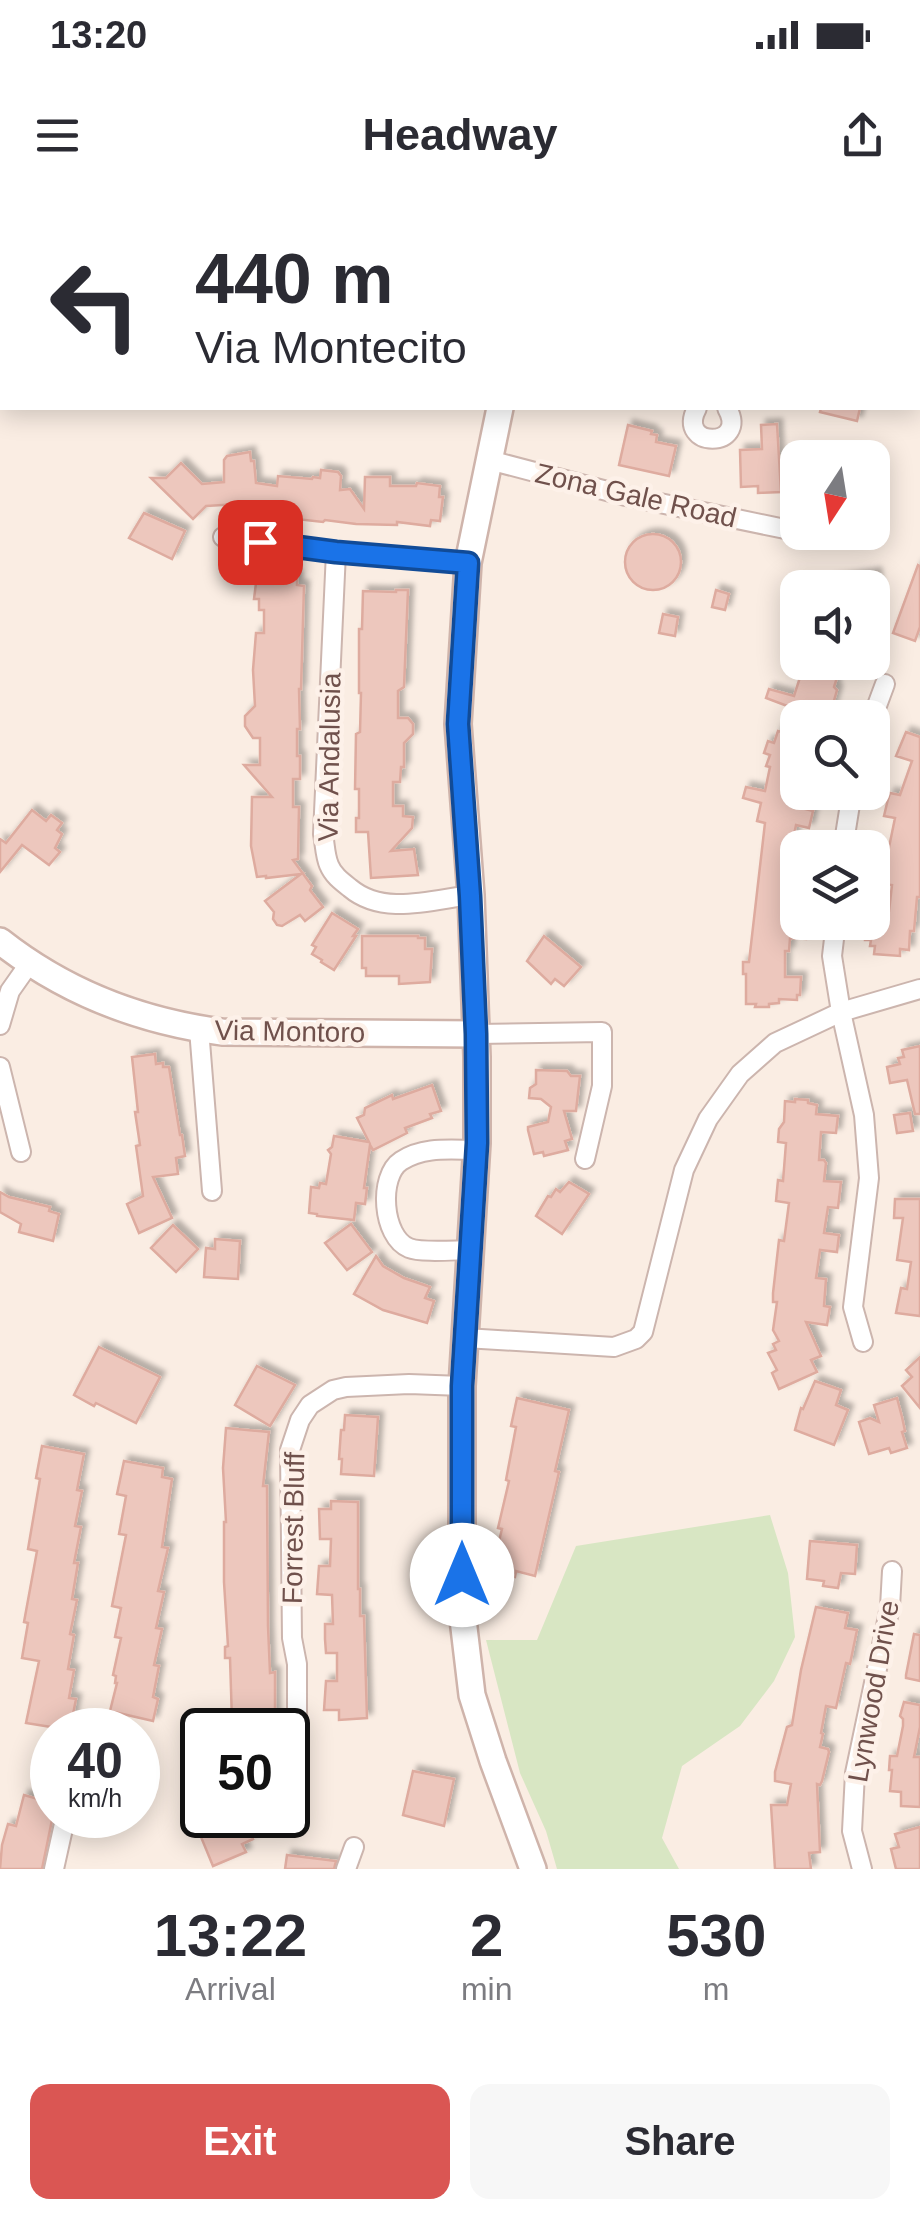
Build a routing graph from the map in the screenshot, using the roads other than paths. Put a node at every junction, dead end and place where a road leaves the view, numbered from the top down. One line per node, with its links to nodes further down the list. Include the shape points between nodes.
1 (500, 410): 4 (main road)
2 (697, 410): 3 (street, via 694,427 714,440 730,430)
3 (728, 410)
4 (488, 460): 5 (street, Zona Gale Road); 8 (main road)
5 (780, 527)
6 (223, 537): 7 (street)
7 (336, 552): 8 (street); 11 (street, Via Andalusia, via 323,834 328,864 360,897 378,903)
8 (468, 563): 11 (main road, via 458,724)
9 (885, 684): 10 (street)
10 (879, 700)
11 (470, 896): 19 (main road)
12 (834, 940): 16 (street)
13 (0, 941): 14 (main road, Via Montoro)
14 (29, 964): 17 (street, via 10,991); 18 (main road, Via Montoro, via 113,1006)
15 (920, 989): 16 (street)
16 (840, 1012): 26 (street, via 775,1043 740,1074 708,1119 684,1170 636,1339 614,1347); 27 (street, via 864,1115 869,1178 854,1307)
17 (0, 1025)
18 (199, 1029): 19 (main road, Via Montoro); 24 (street)
19 (476, 1034): 21 (main road); 23 (street, Via Montoro, via 602,1032 602,1086)
20 (0, 1067): 22 (street)
21 (476, 1150): 25 (main road); 25 (street, via 425,1150 400,1161 387,1191 394,1238 410,1249)
22 (21, 1152)
23 (585, 1159)
24 (212, 1191)
25 (470, 1250): 26 (main road)
26 (466, 1338): 28 (main road)
27 (863, 1342)
28 (462, 1386): 30 (street, Forrest Bluff, via 346,1386 310,1405 300,1420 290,1450); 35 (main road, via 462,1611 472,1695)
29 (892, 1572): 36 (street, Lynwood Drive, via 855,1773 852,1831)
30 (297, 1708)
31 (61, 1838): 33 (street)
32 (354, 1847): 34 (street)
33 (54, 1869)
34 (346, 1869)
35 (533, 1869)
36 (862, 1869)

